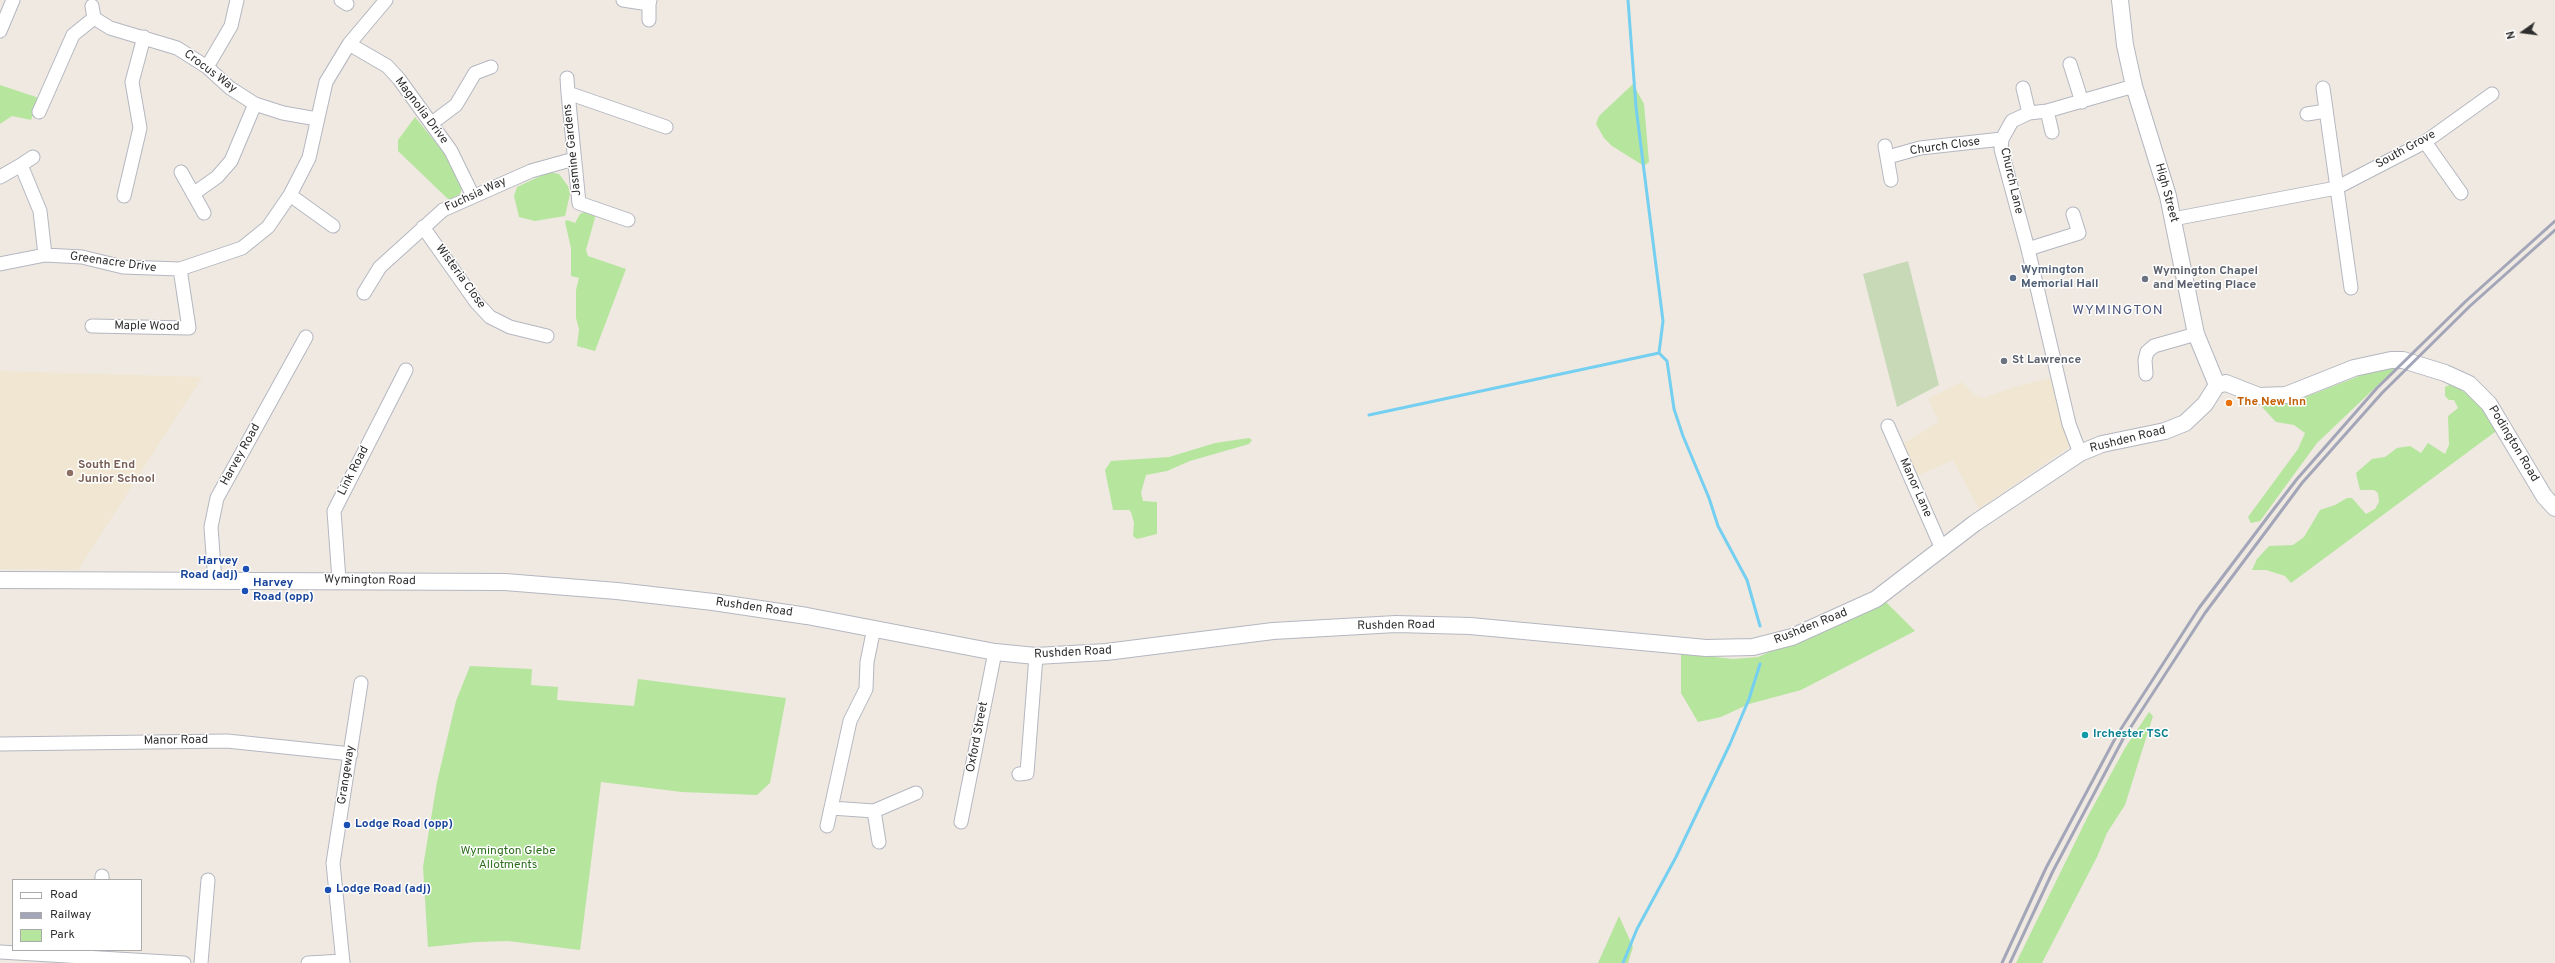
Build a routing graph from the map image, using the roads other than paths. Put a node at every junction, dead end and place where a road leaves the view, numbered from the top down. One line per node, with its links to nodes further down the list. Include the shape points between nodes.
1 (13, 0): 8 (street)
2 (237, 0): 12 (street, via 231,26)
3 (386, 0): 10 (street, Greenacre Drive)
4 (623, 0): 6 (street)
5 (2120, 0): 15 (street, High Street, via 2125,45)
6 (650, 2): 7 (street)
7 (649, 20)
8 (0, 31)
9 (144, 37): 12 (street, Crocus Way, via 177,48); 24 (street, Crocus Way, via 110,28 93,12 73,35); 43 (street, via 132,82 140,128)
10 (348, 44): 27 (street, Greenacre Drive, via 326,82); 28 (street, Magnolia Drive, via 387,66)
11 (2070, 64): 20 (street)
12 (208, 67): 21 (street, Crocus Way, via 230,88)
13 (491, 67): 28 (street, via 475,73 456,105)
14 (566, 78): 18 (street, Jasmine Gardens)
15 (2134, 86): 20 (street, Church Lane); 47 (street, High Street)
16 (2023, 88): 25 (street)
17 (2323, 88): 23 (street)
18 (568, 93): 29 (street, Jasmine Gardens); 34 (street, Jasmine Gardens)
19 (2492, 94): 32 (street, South Grove)
20 (2082, 102): 22 (street, Church Lane)
21 (255, 104): 27 (street, Crocus Way, via 283,113); 41 (street, via 231,161 217,177)
22 (2047, 111): 25 (street, Church Lane); 30 (street)
23 (2326, 111): 26 (street); 39 (street)
24 (39, 112)
25 (2029, 113): 31 (street, Church Lane, via 2012,121)
26 (2307, 114)
27 (317, 119): 42 (street, Greenacre Drive, via 309,158)
28 (432, 123): 44 (street, Magnolia Drive, via 451,151)
29 (666, 127)
30 (2052, 132)
31 (2002, 139): 38 (street, Church Close, via 1887,151); 51 (street, Church Lane, via 2000,149)
32 (2425, 142): 39 (street, South Grove); 40 (street)
33 (33, 157): 35 (street)
34 (574, 159): 44 (street, Fuchsia Way, via 531,171); 48 (street, Jasmine Gardens, via 579,203)
35 (21, 165): 37 (street); 52 (street, via 40,211)
36 (181, 172): 41 (street)
37 (0, 177)
38 (1891, 180)
39 (2336, 188): 47 (street, South Grove); 55 (street)
40 (2461, 193)
41 (193, 194): 45 (street)
42 (290, 195): 49 (street); 54 (street, Greenacre Drive, via 268,227 242,248)
43 (124, 196)
44 (473, 196): 50 (street, Fuchsia Way, via 443,210)
45 (204, 213)
46 (2073, 214): 51 (street, via 2079,233)
47 (2173, 219): 58 (street, High Street)
48 (628, 220)
49 (333, 226)
50 (424, 227): 56 (street, Fuchsia Way, via 380,267); 59 (street, Wisteria Close, via 476,302 490,317 510,327)
51 (2028, 249): 65 (street, Church Lane, via 2069,424)
52 (45, 255): 53 (street, Greenacre Drive); 54 (street, Greenacre Drive, via 82,257 123,267)
53 (0, 264)
54 (180, 269): 57 (street, Maple Wood, via 189,328)
55 (2351, 288)
56 (364, 294)
57 (92, 326)
58 (2196, 334): 62 (street, via 2154,346 2147,352 2144,360); 63 (street, High Street)
59 (547, 336)
60 (306, 337): 70 (street, Harvey Road, via 218,498 211,527)
61 (406, 370): 69 (street, Link Road, via 334,511)
62 (2146, 374)
63 (2217, 385): 65 (street, Rushden Road, via 2192,417 2176,428 2102,444); 66 (street, Podington Road, via 2226,382 2259,396 2286,395 2354,368 2391,360 2402,360 2445,373 2469,384 2489,404 2544,496)
64 (1888, 426): 67 (street, Manor Lane)
65 (2080, 453): 67 (street, Rushden Road, via 1975,523)
66 (2555, 508)
67 (1942, 549): 74 (street, Rushden Road, via 1876,599 1792,637 1753,647 1706,648 1470,626 1396,624 1273,631 1106,652)
68 (0, 580): 70 (street, Wymington Road)
69 (339, 580): 70 (street, Wymington Road); 71 (street, Wymington Road)
70 (215, 582)
71 (501, 582): 72 (street, Rushden Road, via 617,590 713,602)
72 (874, 628): 73 (street, Rushden Road); 80 (street, via 867,662 866,689 850,721)
73 (995, 652): 74 (street, Rushden Road); 82 (street, Oxford Street)
74 (1036, 656): 78 (street, via 1027,773)
75 (361, 683): 77 (street, Grangeway)
76 (0, 744): 77 (street, Manor Road, via 227,741)
77 (351, 754): 88 (street, Grangeway, via 333,863)
78 (1019, 774)
79 (916, 792): 81 (street)
80 (831, 808): 81 (street); 83 (street)
81 (874, 811): 84 (street)
82 (961, 822)
83 (827, 826)
84 (879, 842)
85 (208, 880): 90 (street)
86 (0, 952): 87 (street)
87 (97, 954): 89 (street)
88 (343, 962): 91 (street)
89 (184, 963)
90 (201, 963)
91 (308, 963)

